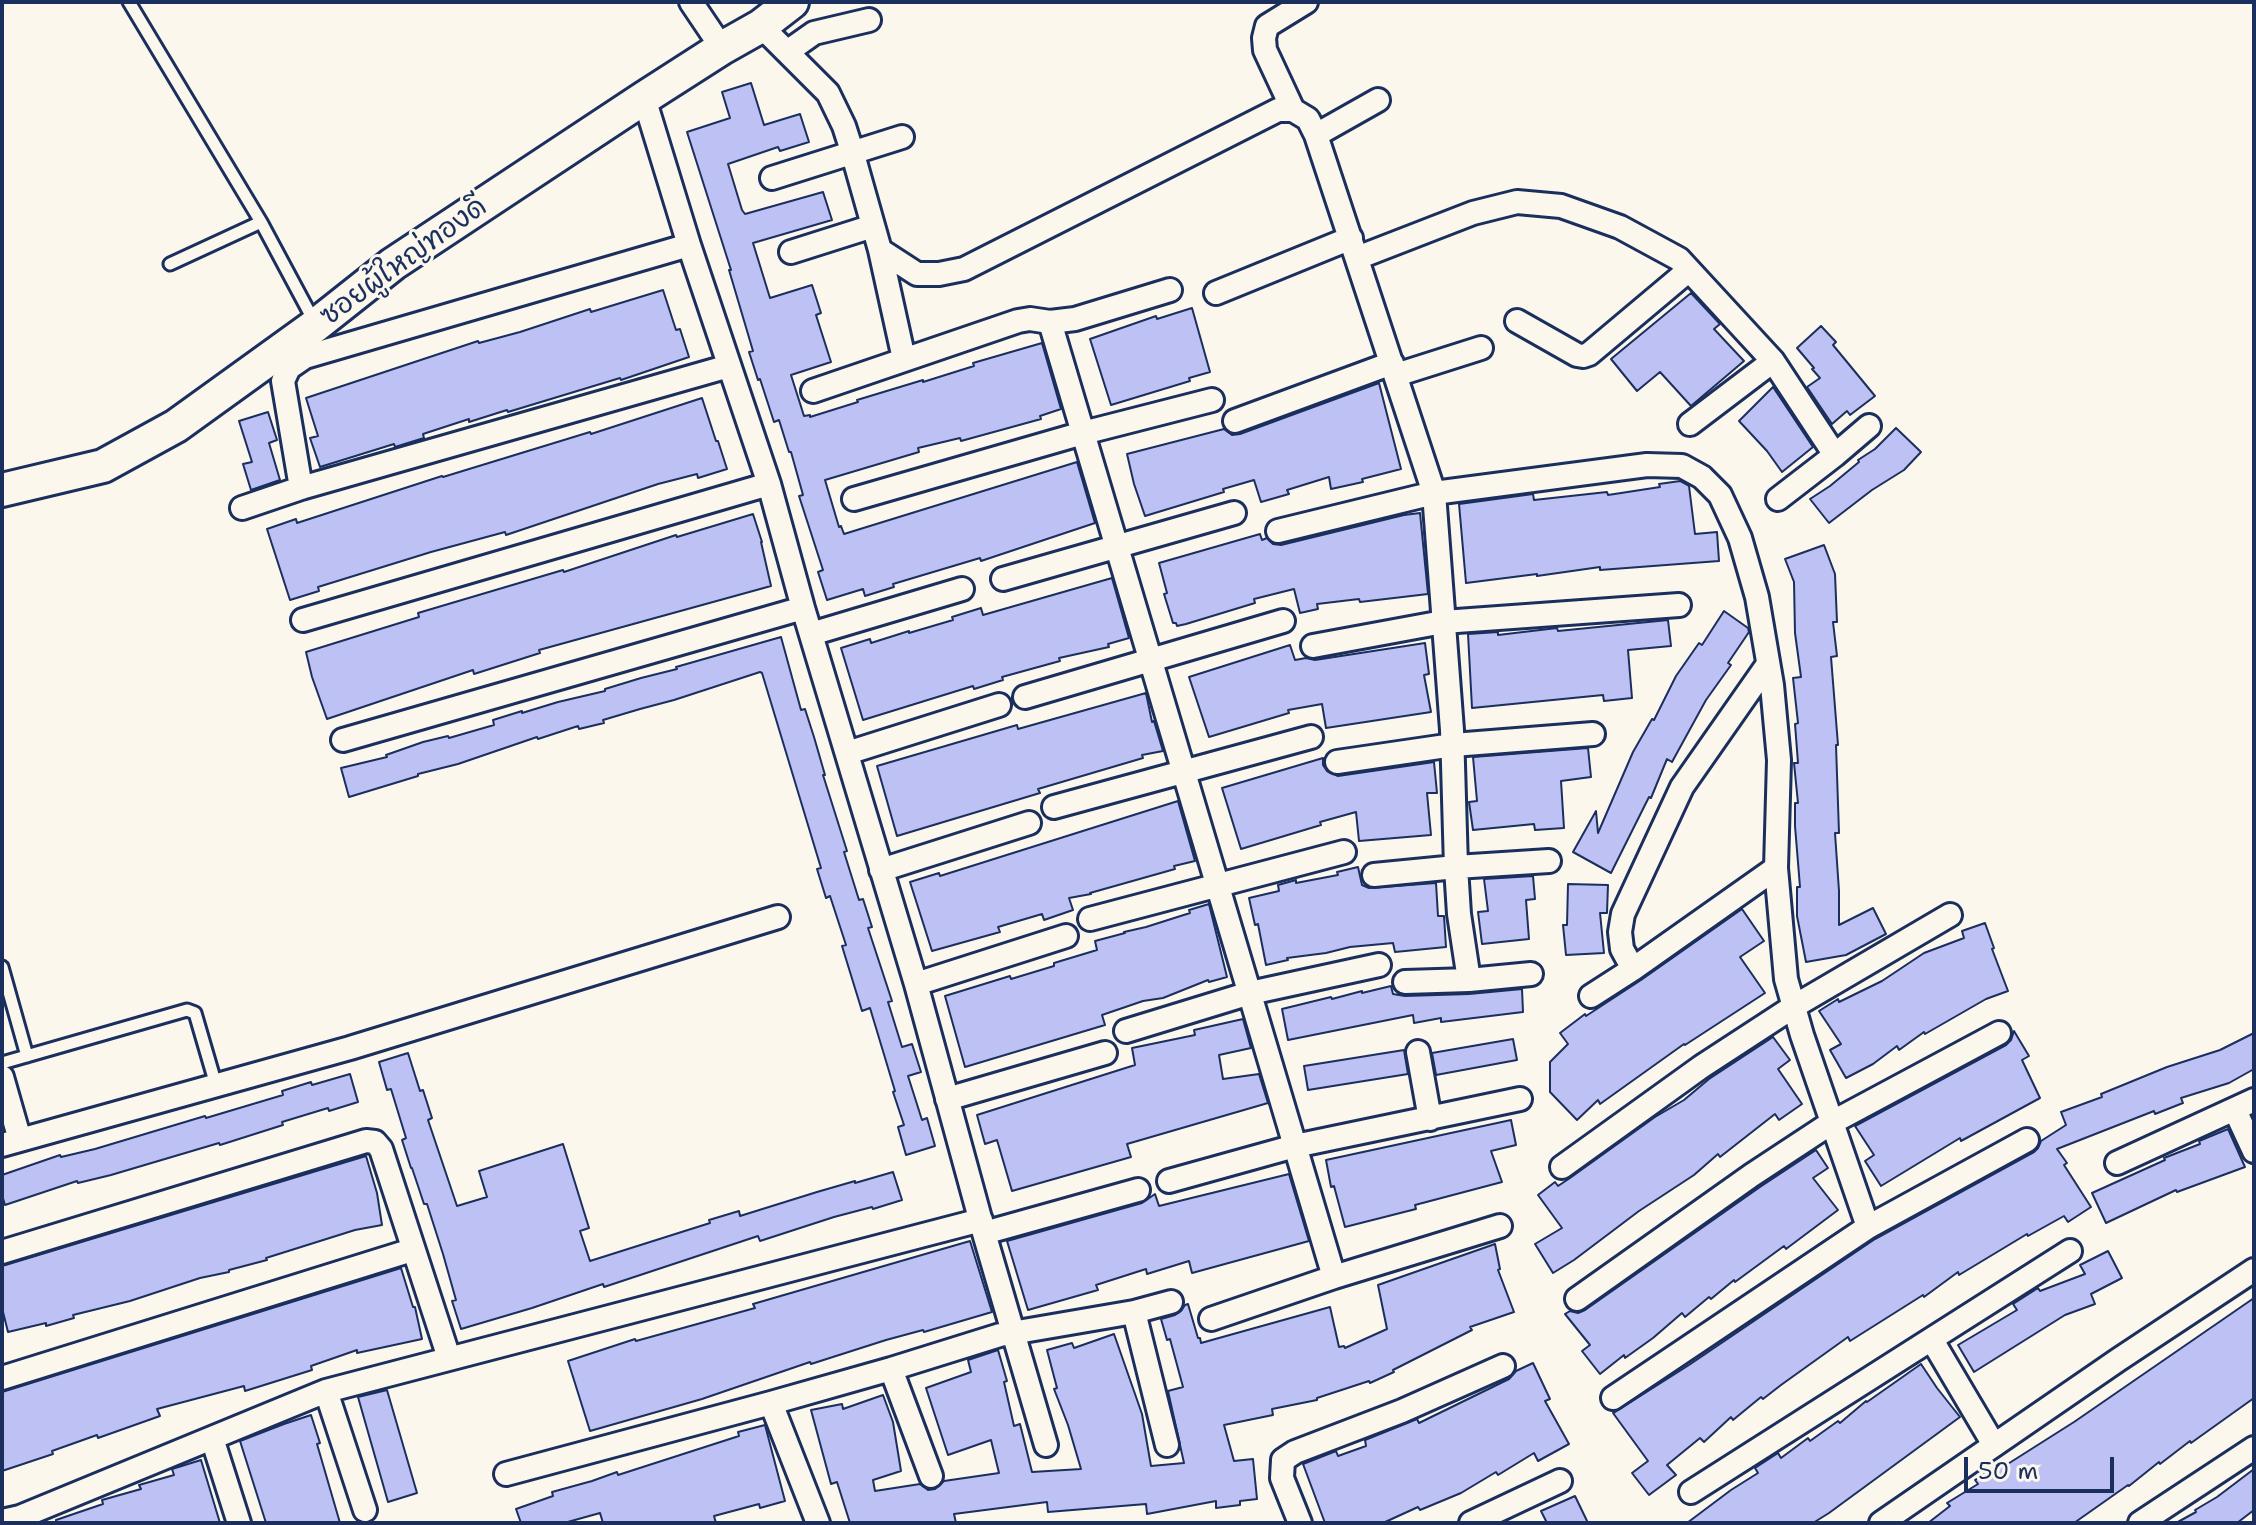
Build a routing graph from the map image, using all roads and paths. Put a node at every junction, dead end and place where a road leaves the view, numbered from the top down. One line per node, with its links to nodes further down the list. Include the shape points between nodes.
1 (129, 2): 16 (lane)
2 (691, 2): 7 (street)
3 (792, 2): 6 (street, ซอยผู้ใหญ่ทองดี)
4 (1306, 2): 11 (street, via 1267,26 1264,38)
5 (869, 20): 8 (street, via 814,33)
6 (761, 26): 7 (street, ซอยผู้ใหญ่ทองดี); 8 (street)
7 (714, 36): 9 (street, ซอยผู้ใหญ่ทองดี)
8 (787, 52): 14 (street, via 828,93)
9 (644, 98): 18 (street); 26 (street, ซอยผู้ใหญ่ทองดี, via 393,264)
10 (1378, 100): 12 (street)
11 (1293, 110): 12 (street, via 1308,119); 20 (street, via 1278,110 964,269 917,274)
12 (1316, 135): 19 (street)
13 (902, 137): 14 (street)
14 (852, 151): 15 (street); 17 (street)
15 (772, 178)
16 (261, 222): 22 (lane); 26 (lane)
17 (873, 226): 20 (street); 21 (street)
18 (689, 245): 32 (street); 42 (street, via 305,357 289,368 283,381)
19 (1354, 248): 23 (street, via 1517,202 1561,206 1620,227 1679,259); 25 (street); 33 (street)
20 (880, 250): 30 (street)
21 (791, 252)
22 (170, 264)
23 (1689, 270): 27 (street, via 1583,356); 31 (street)
24 (1170, 290): 28 (street)
25 (1216, 293)
26 (309, 311): 43 (street, ซอยผู้ใหญ่ทองดี, via 176,426 103,466)
27 (1517, 321)
28 (1050, 322): 30 (street, via 1018,321); 39 (street)
29 (1481, 348): 33 (street)
30 (904, 359): 34 (street)
31 (1773, 361): 37 (street); 40 (street)
32 (729, 366): 41 (street); 42 (street)
33 (1394, 369): 36 (street); 44 (street)
34 (813, 391)
35 (1212, 400): 39 (street)
36 (1235, 421)
37 (1690, 424)
38 (1869, 426): 40 (street)
39 (1083, 433): 45 (street); 50 (street)
40 (1835, 455): 46 (street)
41 (769, 484): 54 (street); 55 (street)
42 (301, 488): 47 (street)
43 (2, 490)
44 (1434, 493): 49 (street); 57 (street); 61 (street, via 1647,465 1682,466 1720,495 1740,538)
45 (854, 499)
46 (1778, 499)
47 (242, 508)
48 (1234, 513): 50 (street)
49 (1278, 531)
50 (1117, 547): 51 (street); 60 (street)
51 (1003, 579)
52 (962, 589): 58 (street)
53 (1679, 605): 57 (street)
54 (803, 608): 58 (street); 66 (street)
55 (303, 620)
56 (1283, 621): 60 (street)
57 (1443, 622): 59 (street); 67 (street)
58 (811, 634): 68 (street)
59 (1313, 646)
60 (1150, 660): 62 (street); 70 (street)
61 (1768, 664): 76 (street, via 1779,760); 86 (street, via 1682,787 1623,914 1622,949)
62 (1025, 697)
63 (999, 705): 68 (street)
64 (1593, 734): 67 (street)
65 (1311, 737): 70 (street)
66 (343, 740)
67 (1453, 745): 69 (street); 75 (street)
68 (847, 753): 77 (street)
69 (1337, 762)
70 (1184, 772): 71 (street); 79 (street)
71 (1054, 807)
72 (1029, 823): 77 (street)
73 (1344, 852): 79 (street)
74 (1549, 861): 75 (street)
75 (1456, 867): 78 (street); 88 (street)
76 (1776, 868): 86 (street); 93 (street)
77 (881, 870): 90 (street)
78 (1374, 875)
79 (1218, 886): 82 (street); 91 (street)
80 (1950, 915): 93 (street)
81 (778, 917): 101 (street)
82 (1090, 919)
83 (1066, 936): 90 (street)
84 (1379, 965): 91 (street)
85 (2, 967): 98 (lane)
86 (1633, 969): 92 (street)
87 (1531, 974): 88 (street)
88 (1469, 980): 89 (street)
89 (1405, 982)
90 (916, 984): 102 (street)
91 (1250, 993): 94 (street); 109 (street)
92 (1591, 996)
93 (1793, 1007): 106 (street); 112 (street)
94 (1126, 1031)
95 (1999, 1033): 106 (street)
96 (1418, 1052): 105 (street)
97 (1105, 1053): 102 (street)
98 (27, 1056): 99 (lane); 101 (lane, via 192,1010)
99 (2, 1063)
100 (2, 1077): 108 (street)
101 (216, 1085): 108 (street)
102 (947, 1099): 115 (street)
103 (1520, 1099): 105 (street)
104 (2244, 1105): 110 (street); 111 (street)
105 (1430, 1119): 109 (street)
106 (1831, 1123): 117 (street); 123 (street)
107 (2027, 1140): 117 (street)
108 (11, 1142)
109 (1295, 1146): 113 (street); 122 (street)
110 (2254, 1151)
111 (2117, 1163)
112 (1562, 1167)
113 (1169, 1181)
114 (1138, 1190): 115 (street)
115 (982, 1226): 127 (street); 129 (street)
116 (1500, 1226): 122 (street)
117 (1868, 1227): 134 (street)
118 (412, 1250): 120 (street, via 381,1149 366,1141); 129 (street); 132 (street)
119 (2070, 1251): 128 (street)
120 (2, 1252)
121 (2254, 1270): 139 (street)
122 (1334, 1277): 126 (street)
123 (1577, 1299)
124 (1171, 1302): 125 (street)
125 (1134, 1312): 127 (street); 138 (street)
126 (1211, 1319)
127 (1013, 1333): 131 (street); 137 (street)
128 (1932, 1340): 139 (street); 144 (street)
129 (449, 1358): 133 (street)
130 (1503, 1366): 147 (street, via 1283,1460)
131 (891, 1369): 135 (street); 142 (street)
132 (2, 1378)
133 (326, 1391): 136 (street); 145 (street)
134 (1613, 1398)
135 (771, 1403): 141 (street); 149 (street)
136 (212, 1438): 146 (street); 148 (street)
137 (1046, 1445)
138 (1167, 1445)
139 (1994, 1445): 151 (street)
140 (2254, 1448): 152 (street)
141 (506, 1474)
142 (931, 1476)
143 (1560, 1481): 150 (street)
144 (1691, 1492)
145 (365, 1510)
146 (2, 1521)
147 (1293, 1522)
148 (239, 1523)
149 (818, 1523)
150 (1471, 1523)
151 (1881, 1523)
152 (2140, 1523)

